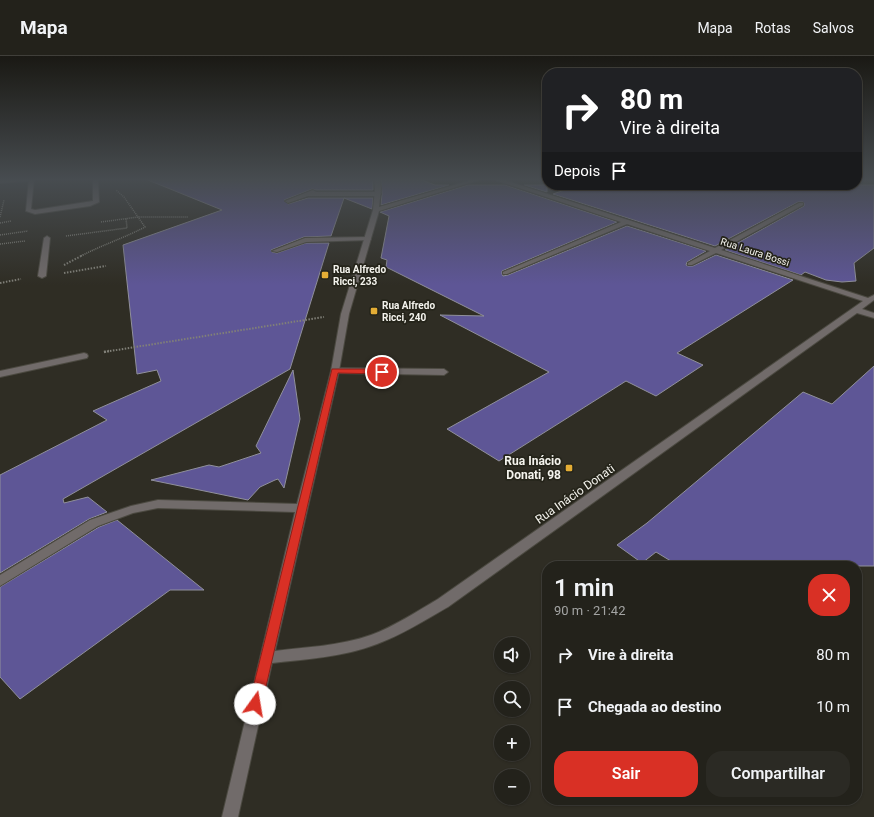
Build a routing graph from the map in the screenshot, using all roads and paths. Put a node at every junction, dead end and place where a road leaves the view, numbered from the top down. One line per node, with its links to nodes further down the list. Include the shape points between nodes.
1 (137, 215): 14 (path, via 145,227 101,245)
2 (375, 215): 8 (street)
3 (608, 215): 6 (street, Rua Laura Bossi)
4 (782, 215): 10 (street)
5 (126, 218): 7 (path, via 127,228)
6 (628, 221): 10 (street, Rua Laura Bossi); 13 (street)
7 (47, 238): 9 (path); 14 (street)
8 (368, 239): 11 (street, via 305,240); 17 (street)
9 (0, 244)
10 (717, 250): 12 (street); 15 (street, Rua Laura Bossi)
11 (275, 251)
12 (690, 264)
13 (505, 273)
14 (42, 276)
15 (872, 299): 16 (street, Rua Inácio Donati)
16 (857, 310): 18 (street); 25 (street, Rua Inácio Donati, via 443,603 364,643 322,652)
17 (345, 314): 19 (path); 20 (street)
18 (874, 316)
19 (84, 356): 22 (street)
20 (335, 371): 21 (street); 23 (street)
21 (444, 372)
22 (0, 374)
23 (301, 508): 24 (street, via 158,504 131,510 94,523); 25 (street)
24 (0, 580)
25 (266, 658): 26 (street)
26 (230, 817)

